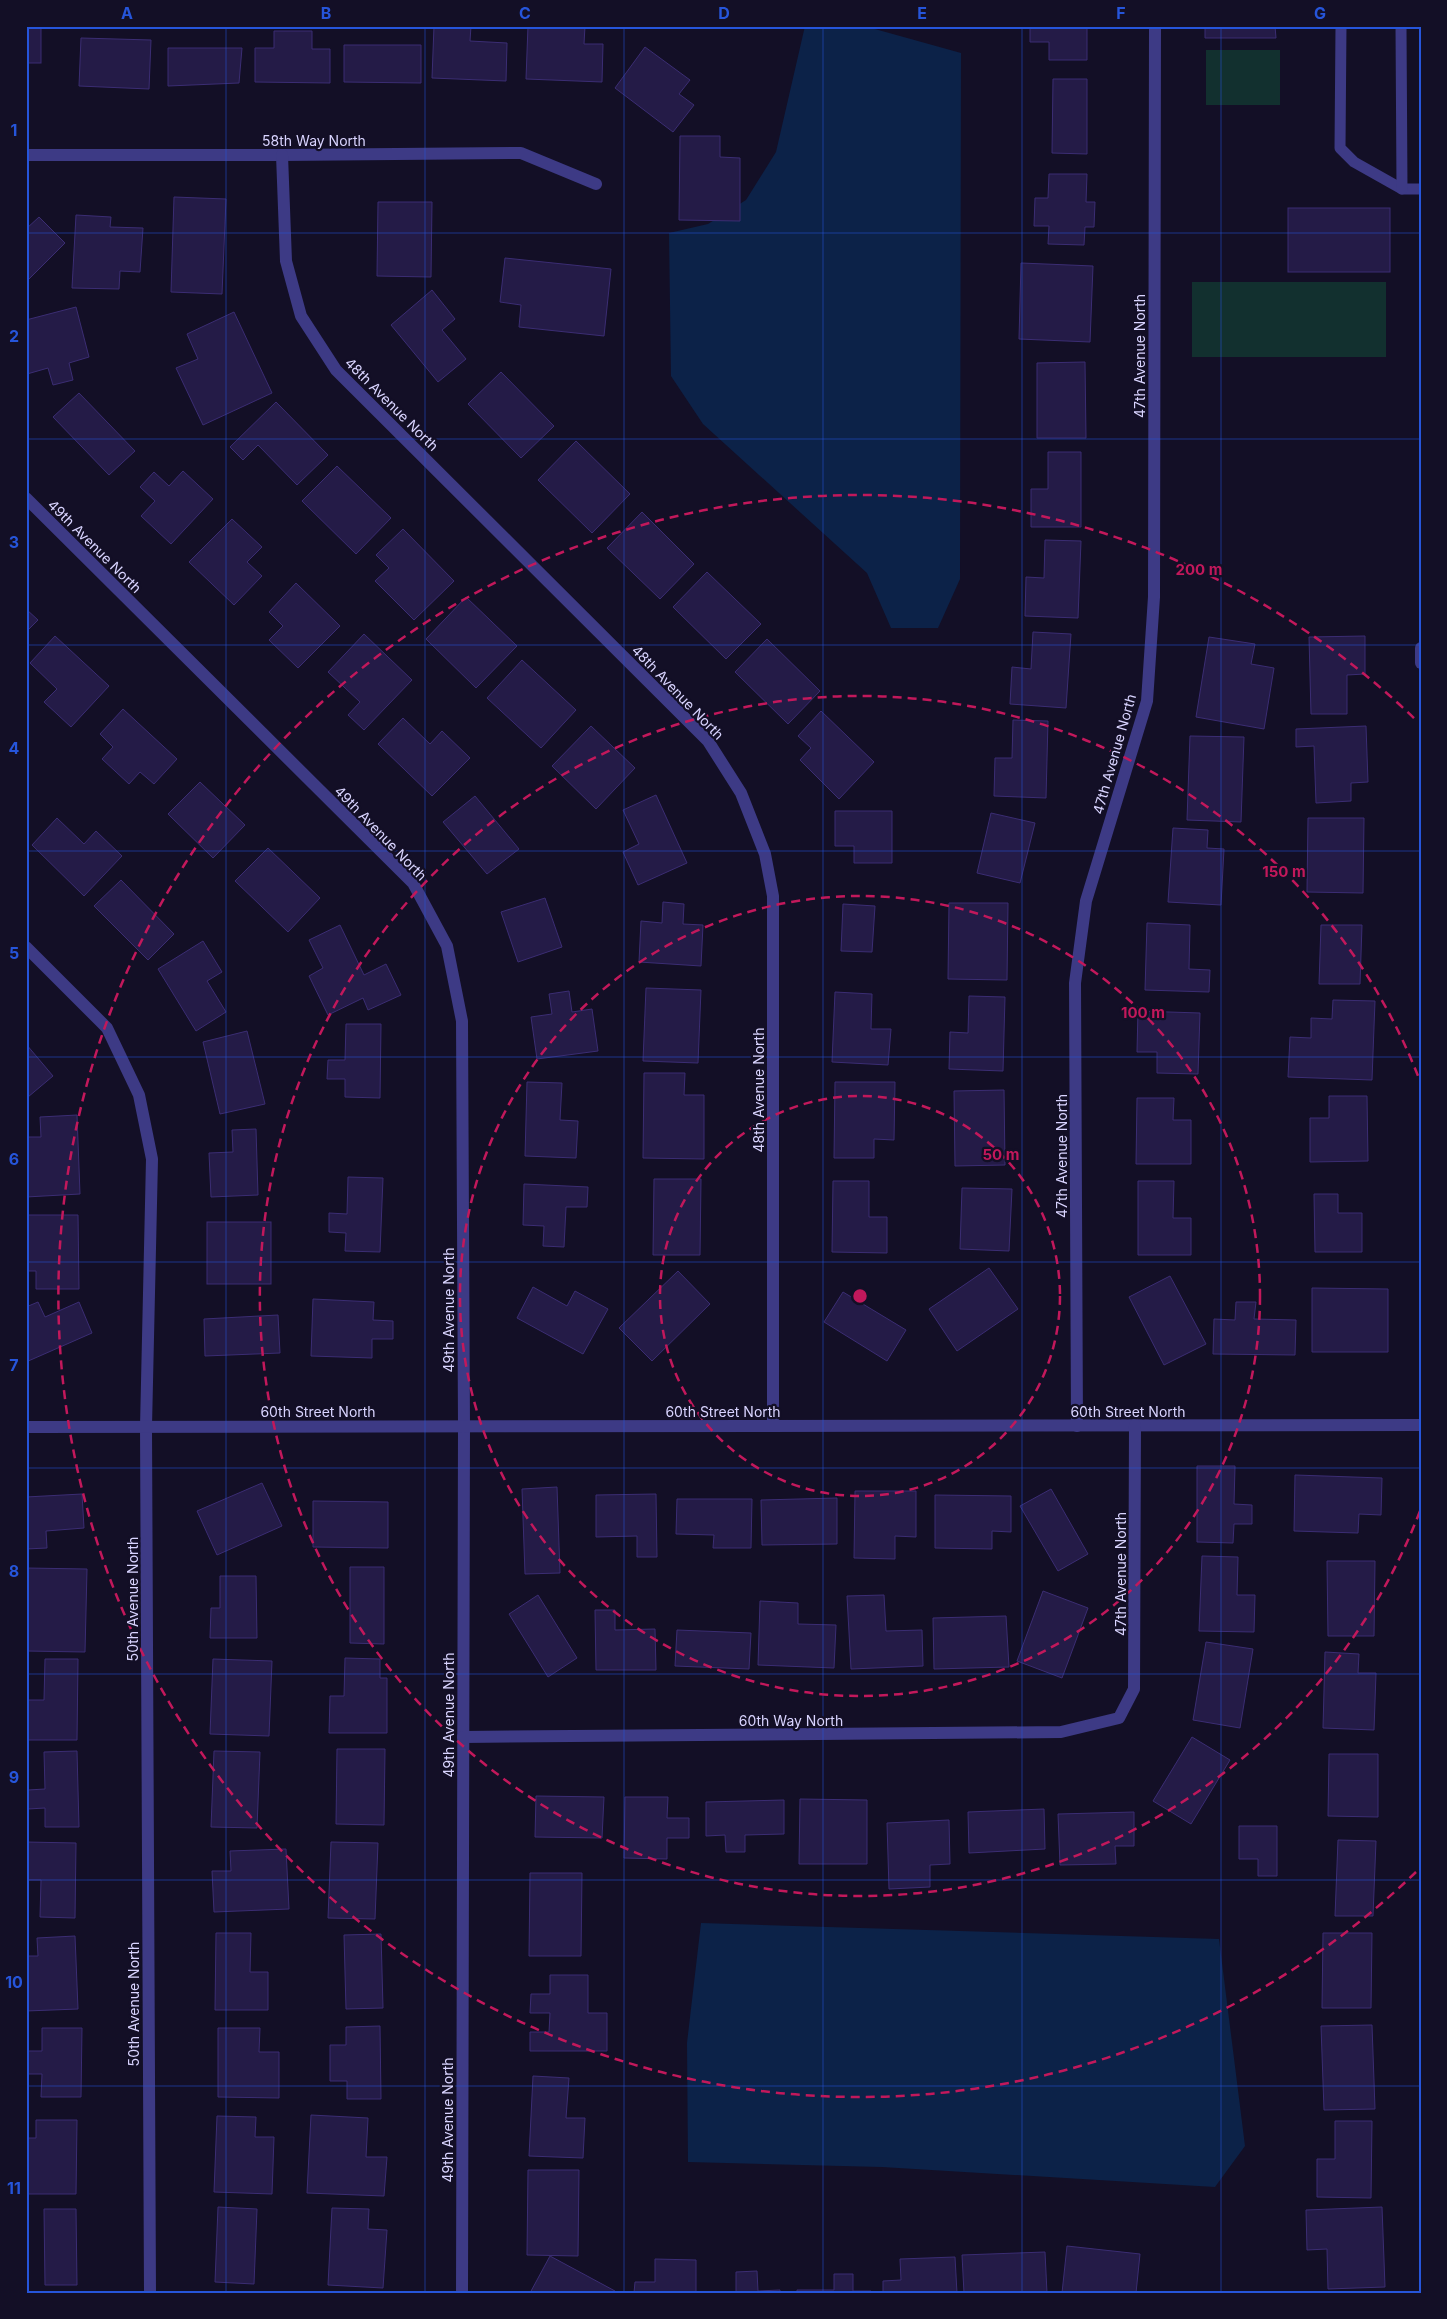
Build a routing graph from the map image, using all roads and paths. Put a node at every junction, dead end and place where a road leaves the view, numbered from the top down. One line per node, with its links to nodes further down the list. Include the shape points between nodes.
1 (1155, 26): 17 (street, 47th Avenue North, via 1153,606 1147,701 1086,901 1076,983)
2 (1341, 26): 7 (lane, via 1340,148 1354,162)
3 (1401, 26): 7 (lane)
4 (26, 155): 5 (street, 58th Way North)
5 (282, 156): 6 (street, 58th Way North, via 521,153); 16 (street, 48th Avenue North, via 286,261 301,316 336,370 708,741 741,793 765,854 772,896)
6 (596, 184)
7 (1402, 189): 8 (lane)
8 (1421, 189)
9 (26, 498): 15 (street, 49th Avenue North, via 413,883 447,946 462,1021)
10 (1421, 648): 11 (street)
11 (1421, 663)
12 (26, 946): 19 (street, 50th Avenue North, via 107,1028 139,1094 152,1159)
13 (1135, 1425): 14 (street, 60th Street North); 17 (street, 60th Street North); 20 (street, 47th Avenue North, via 1134,1689)
14 (1421, 1425)
15 (464, 1426): 16 (street, 60th Street North); 19 (street, 60th Street North); 21 (street, 49th Avenue North)
16 (773, 1426): 17 (street, 60th Street North)
17 (1077, 1426)
18 (26, 1427): 19 (street, 60th Street North)
19 (146, 1427): 22 (street, 50th Avenue North)
20 (1118, 1718): 21 (street, 60th Way North, via 1061,1732)
21 (463, 1737): 23 (street, 49th Avenue North)
22 (150, 2293)
23 (462, 2293)

